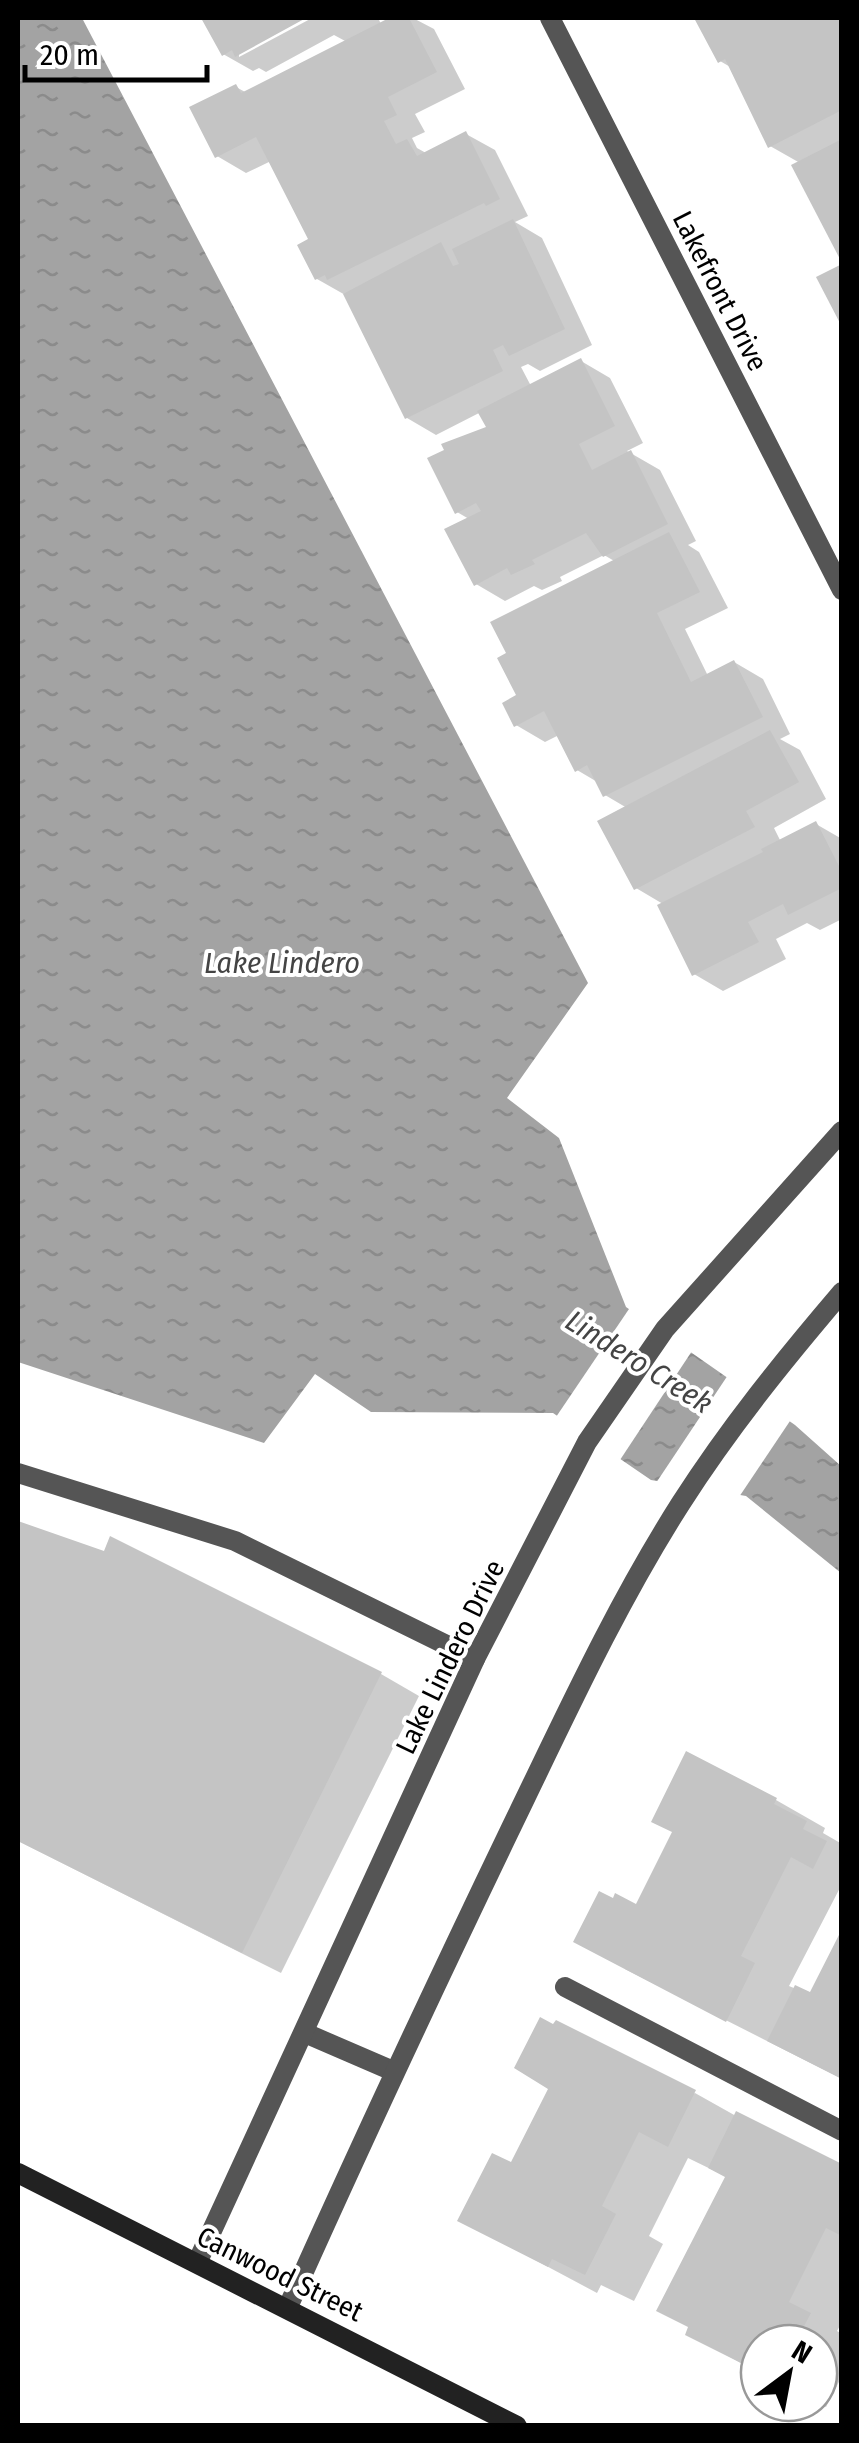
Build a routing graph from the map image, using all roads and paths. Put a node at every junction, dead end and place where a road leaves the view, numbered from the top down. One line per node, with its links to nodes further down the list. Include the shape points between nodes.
1 (550, 18): 2 (street, Lakefront Drive)
2 (842, 590)
3 (842, 1130): 6 (street, Lake Lindero Drive, via 665,1329 588,1442)
4 (842, 1292): 9 (street, via 756,1393 680,1504 551,1739)
5 (18, 1473): 6 (street, via 235,1541)
6 (475, 1659): 8 (street, Lake Lindero Drive)
7 (565, 1987): 10 (street)
8 (305, 2033): 9 (street); 12 (street, Lake Lindero Drive)
9 (393, 2071): 13 (street)
10 (842, 2131)
11 (18, 2174): 12 (street, Canwood Street)
12 (197, 2263): 13 (street, Canwood Street)
13 (288, 2307): 14 (street, Canwood Street)
14 (517, 2426)

